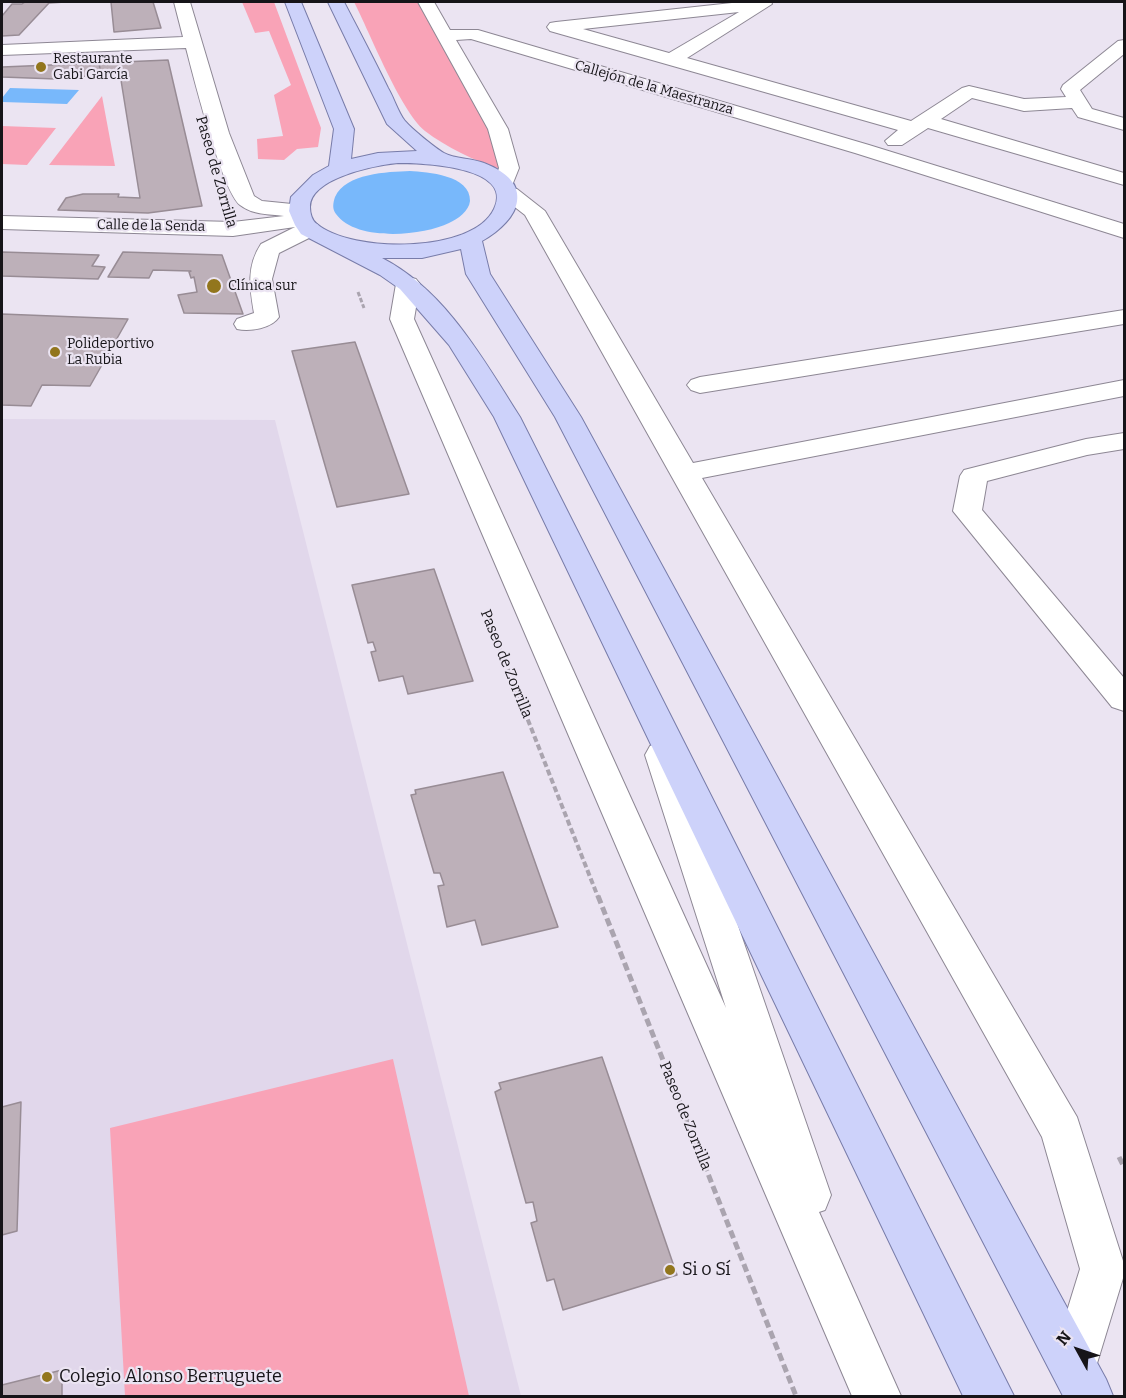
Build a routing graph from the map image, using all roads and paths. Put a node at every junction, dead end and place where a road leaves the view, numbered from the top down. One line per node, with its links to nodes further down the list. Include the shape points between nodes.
1 (182, 2): 7 (street)
2 (293, 2): 16 (main road, via 344,129)
3 (336, 2): 15 (main road, via 397,124)
4 (426, 2): 6 (street)
5 (762, 2): 10 (street); 10 (street, via 556,27)
6 (445, 35): 14 (street, Callejón de la Maestranza, via 472,34); 18 (street, via 498,129 509,168)
7 (193, 42): 9 (street); 19 (street, via 219,133 245,200)
8 (1125, 45): 11 (street, via 1070,89)
9 (2, 50)
10 (671, 60): 13 (street)
11 (1078, 102): 12 (street, via 1085,113); 13 (street, via 1024,105 969,92)
12 (1125, 124)
13 (919, 125): 14 (street); 17 (street)
14 (869, 151): 21 (street, Callejón de la Maestranza)
15 (438, 158): 16 (main road, via 387,158); 18 (main road, via 489,174)
16 (339, 169): 19 (main road, via 316,181 302,196)
17 (1125, 179)
18 (506, 189): 22 (main road, via 508,204 502,216); 34 (street, via 534,212)
19 (303, 220): 20 (street, Calle de la Senda, via 233,229); 23 (main road); 28 (street, via 269,249 261,279 267,317)
20 (2, 223)
21 (1125, 231)
22 (470, 239): 23 (main road, via 415,252 385,252); 39 (main road, via 478,274 568,417)
23 (337, 244): 25 (main road)
24 (355, 283): 26 (path)
25 (408, 284): 36 (main road, via 459,341 507,417); 40 (street, via 402,319)
26 (367, 314)
27 (1125, 317): 29 (street)
28 (246, 324)
29 (700, 385)
30 (1125, 388): 31 (street)
31 (1043, 404): 33 (street); 34 (street)
32 (1125, 441): 33 (street)
33 (1086, 447): 37 (street, via 974,476 967,511)
34 (685, 473): 38 (street, via 1062,1131)
35 (485, 612): 41 (path, Paseo de Zorrilla)
36 (639, 685): 40 (street); 42 (main road)
37 (1125, 699)
38 (1114, 1267): 39 (street)
39 (1081, 1381)
40 (875, 1392)
41 (796, 1396)
42 (989, 1396)

